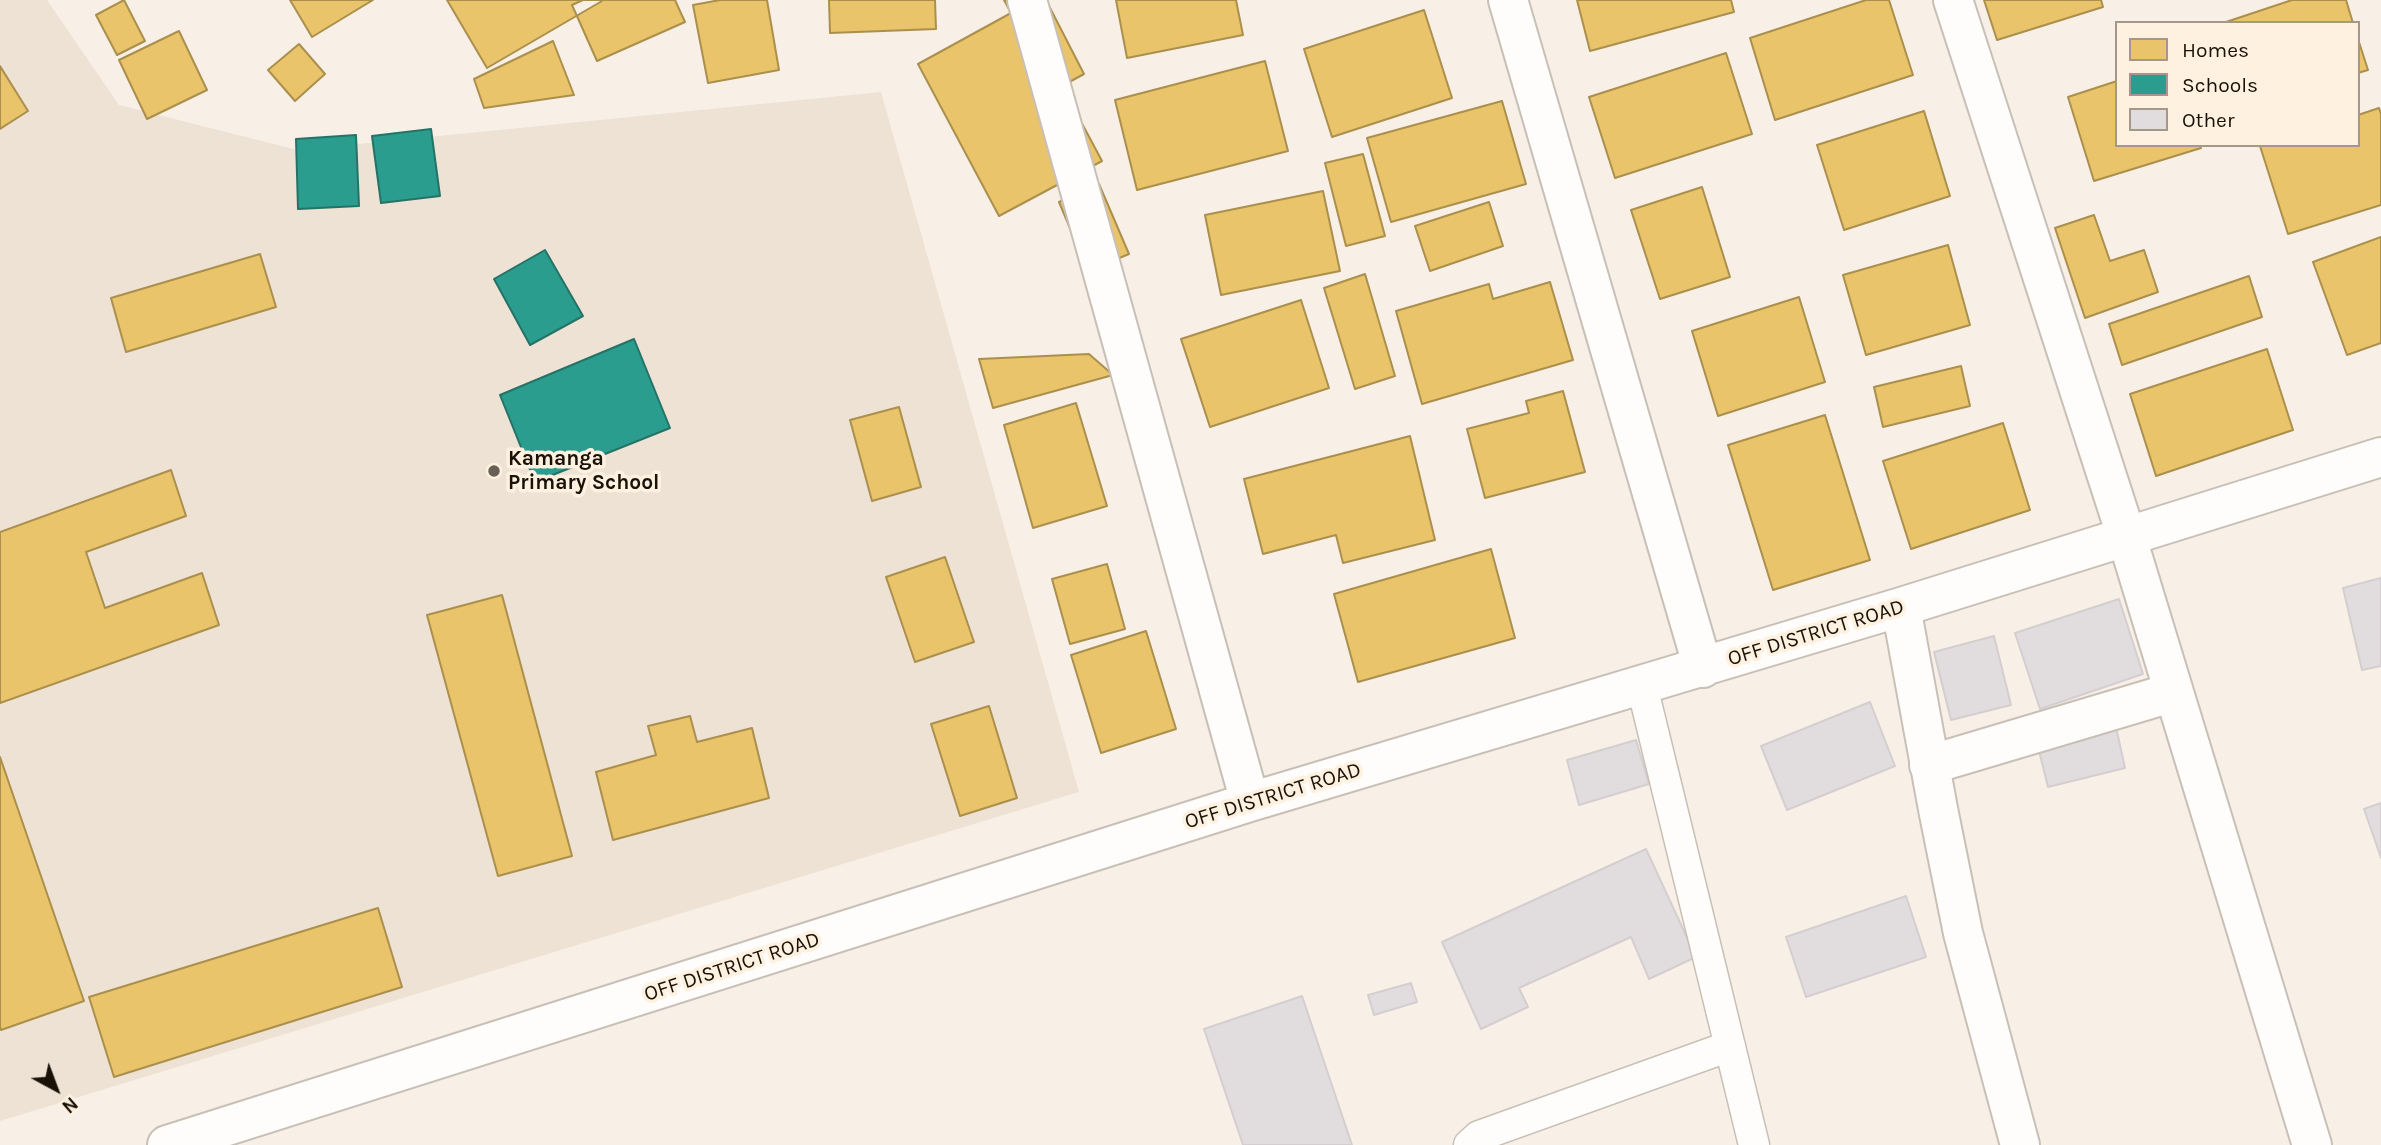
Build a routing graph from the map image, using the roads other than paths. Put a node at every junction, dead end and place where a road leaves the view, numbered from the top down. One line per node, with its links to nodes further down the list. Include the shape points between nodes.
1 (1027, 0): 11 (street)
2 (1508, 0): 7 (street)
3 (1953, 0): 5 (street)
4 (2381, 457): 5 (street, OFF DISTRICT ROAD)
5 (2127, 538): 6 (street, OFF DISTRICT ROAD); 9 (street)
6 (1901, 607): 7 (street, OFF DISTRICT ROAD); 10 (street)
7 (1703, 668): 8 (street, OFF DISTRICT ROAD)
8 (1642, 686): 11 (street, OFF DISTRICT ROAD); 12 (lane)
9 (2174, 692): 10 (street); 17 (street)
10 (1929, 765): 16 (street, via 1963,933)
11 (1250, 802): 13 (street, OFF DISTRICT ROAD)
12 (1730, 1046): 14 (lane, via 1479,1136); 15 (lane)
13 (167, 1145)
14 (1469, 1145)
15 (1755, 1145)
16 (2020, 1145)
17 (2312, 1145)

